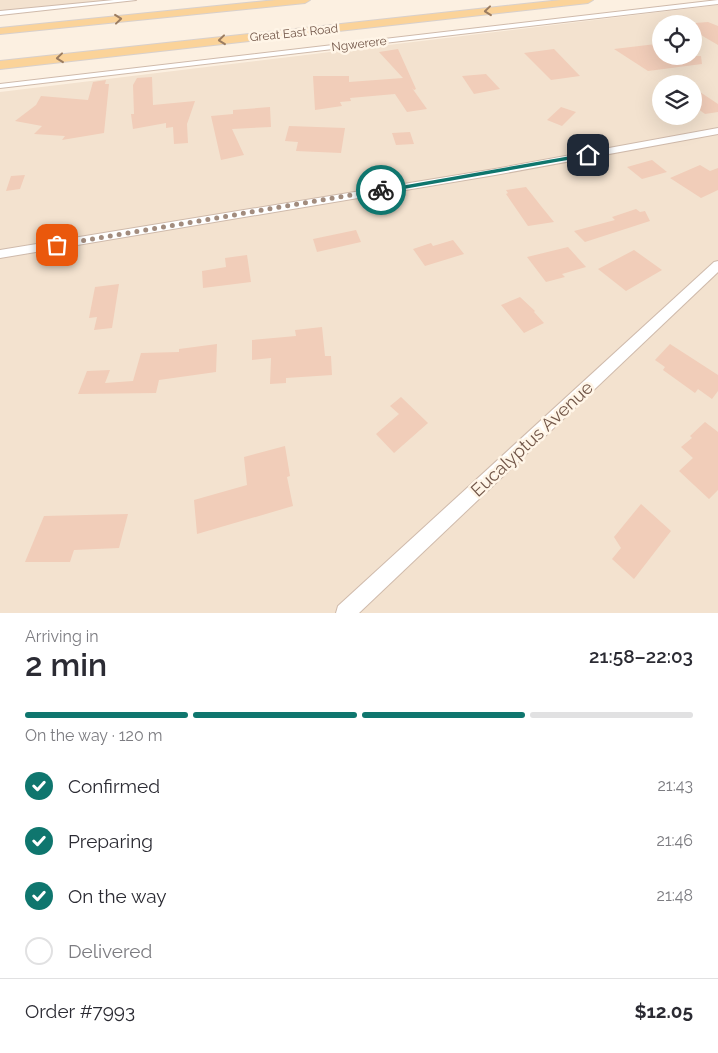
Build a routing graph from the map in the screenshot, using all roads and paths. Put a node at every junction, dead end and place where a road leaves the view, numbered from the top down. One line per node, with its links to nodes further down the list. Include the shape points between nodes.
1 (133, 0): 5 (street)
2 (305, 0): 6 (main road, one-way to 2)
3 (588, 0): 7 (main road, Great East Road, one-way to 7)
4 (718, 2): 8 (street, Ngwerere)
5 (0, 13)
6 (0, 31)
7 (0, 65)
8 (0, 86)
9 (718, 131): 10 (street, via 494,172)
10 (0, 254)
11 (718, 265): 12 (street, Eucalyptus Avenue)
12 (346, 613)

